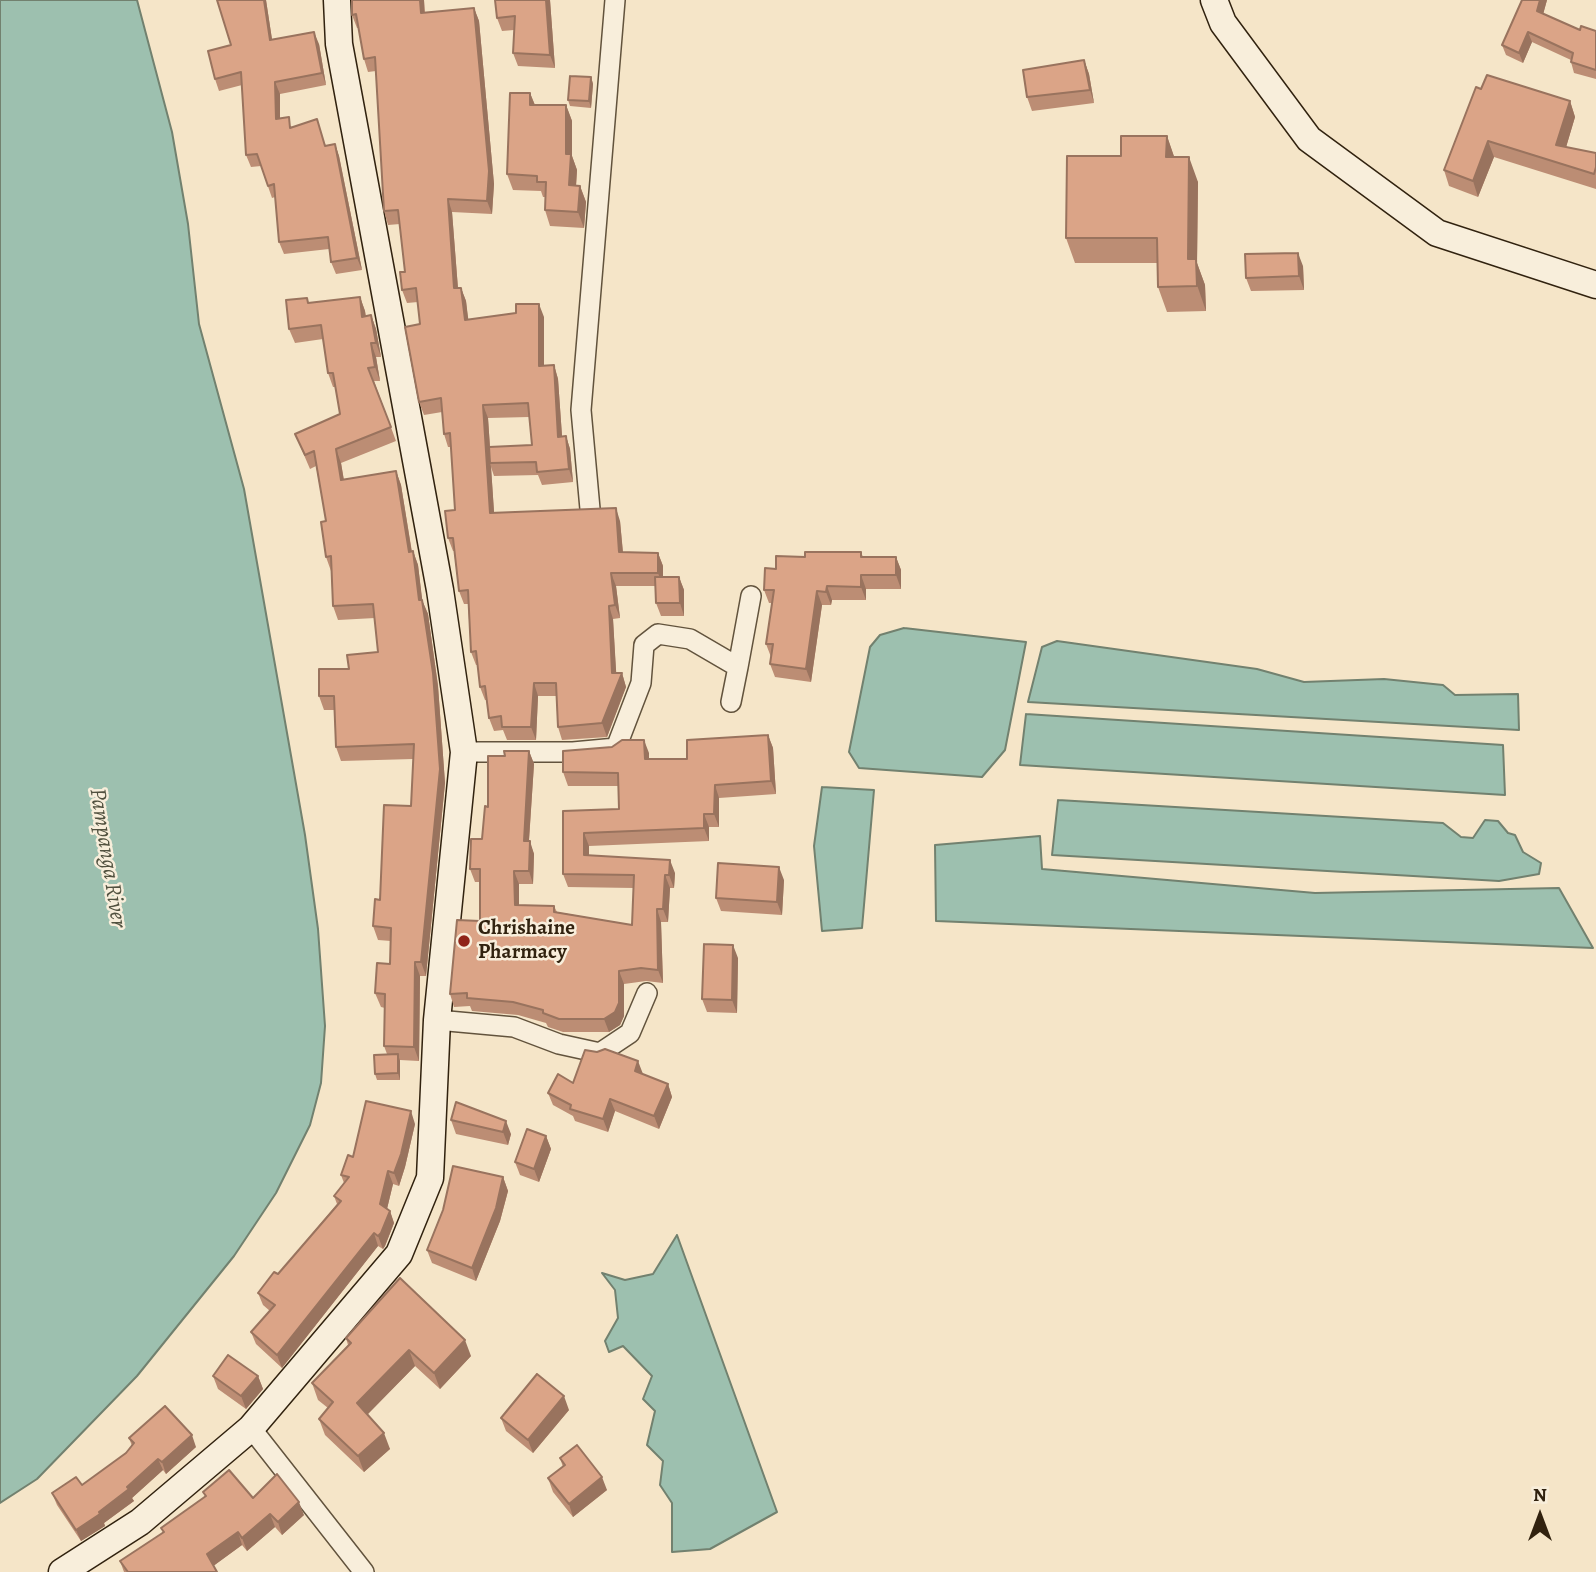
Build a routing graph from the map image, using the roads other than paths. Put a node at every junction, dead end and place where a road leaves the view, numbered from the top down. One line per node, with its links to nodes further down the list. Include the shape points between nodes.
1 (337, 0): 9 (main road, via 339,44 440,590)
2 (615, 0): 5 (street, via 581,410)
3 (1214, 0): 4 (main road, via 1223,23 1309,139 1437,233)
4 (1596, 285)
5 (590, 509)
6 (751, 596): 7 (street)
7 (738, 667): 8 (street); 9 (street, via 690,639 658,634 644,645 641,683 616,748)
8 (731, 702)
9 (464, 752): 11 (main road)
10 (647, 993): 11 (street, via 630,1033 600,1053 514,1027)
11 (437, 1020): 12 (main road, via 430,1178 399,1254)
12 (251, 1428): 13 (main road, via 140,1522); 14 (street)
13 (62, 1572)
14 (364, 1572)

